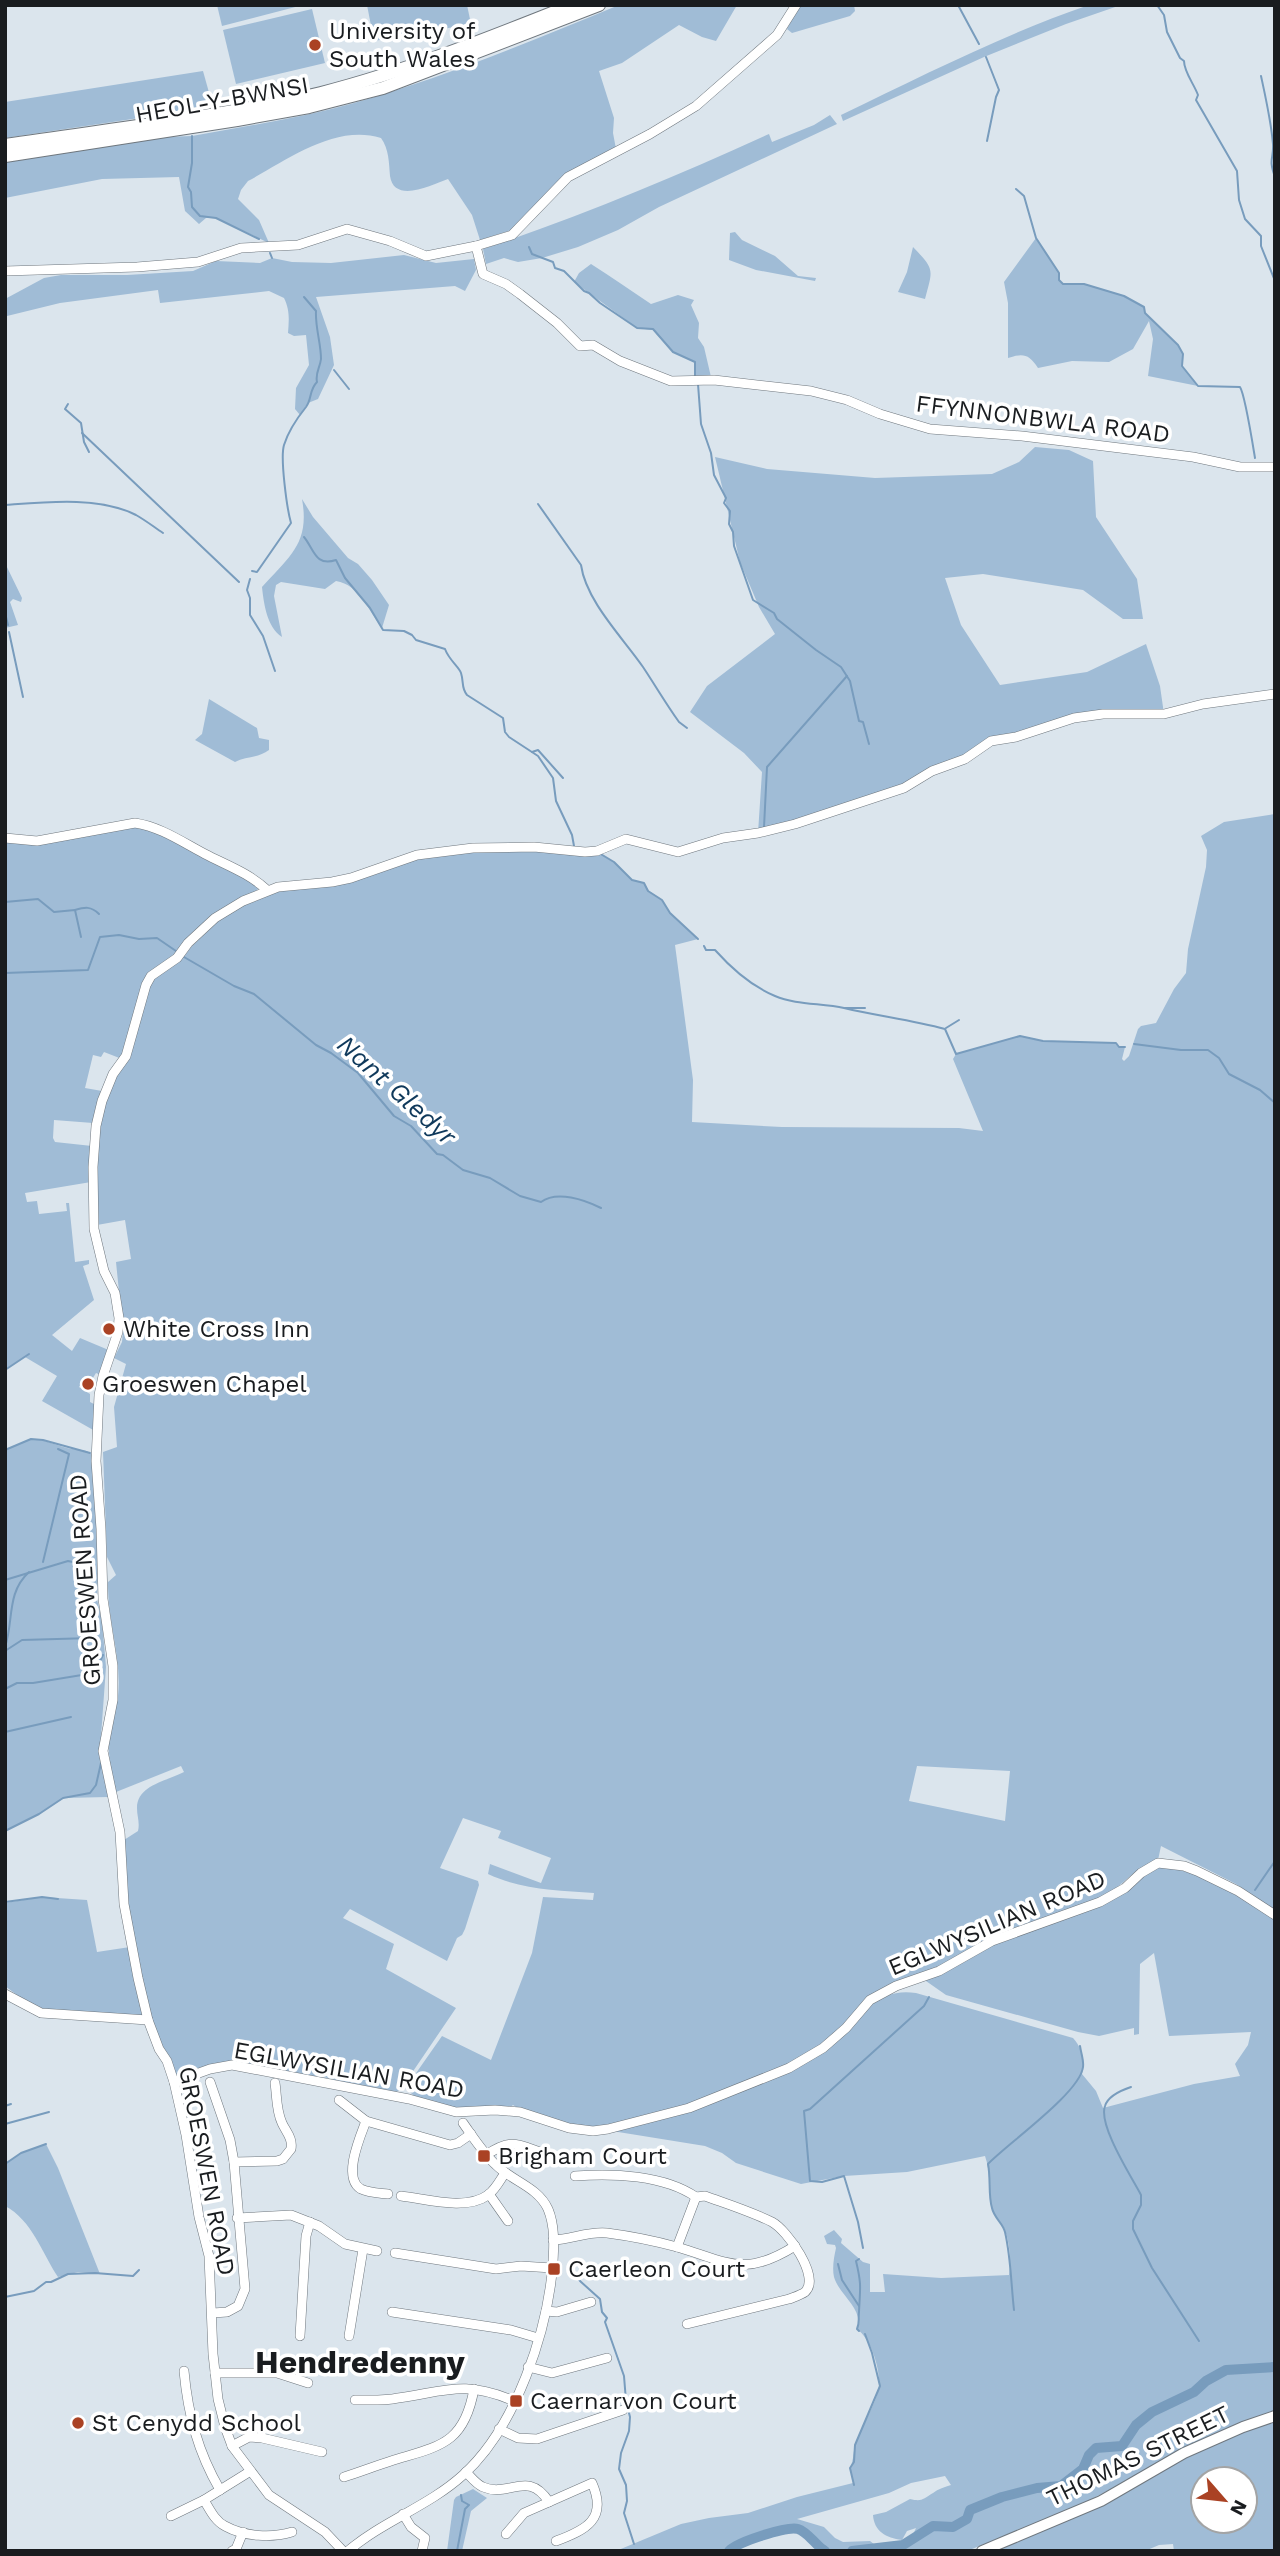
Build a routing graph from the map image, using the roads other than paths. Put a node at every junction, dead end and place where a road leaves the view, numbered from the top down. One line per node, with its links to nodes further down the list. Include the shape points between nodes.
1 (572, 5): 4 (highway, HEOL-Y-BWNSI, via 378,77 319,93 247,109)
2 (599, 5): 5 (highway, HEOL-Y-BWNSI, via 383,88 309,107)
3 (796, 5): 6 (street, via 777,35 696,106 568,177 512,235)
4 (5, 145)
5 (5, 156)
6 (476, 246): 7 (street, via 426,256 347,229 298,246 241,248 198,261); 8 (street, FFYNNONBWLA ROAD, via 484,274 520,294 580,346 593,345 671,381 714,380 811,391 930,429 1022,436 1240,467)
7 (5, 271)
8 (1275, 467)
9 (1275, 694): 11 (street, GROESWEN ROAD, via 1164,714 1103,713 1074,718 991,741 904,788 794,824 678,852 626,839 585,852 520,847 452,850 417,855 341,880)
10 (5, 838): 11 (street, via 37,841 135,823 169,834)
11 (267, 890): 14 (street, GROESWEN ROAD, via 228,908 151,976 126,1056 107,1086 96,1126 94,1229 119,1318 99,1395 96,1461 103,1599 113,1666 113,1700 103,1751 120,1832 124,1904)
12 (1275, 1915): 15 (street, EGLWYSILIAN ROAD, via 1197,1871 1158,1863 1100,1902 992,1941 939,1971 870,2000 823,2049 789,2068 689,2108 608,2129 569,2128 520,2112 456,2112 232,2065)
13 (5, 1994): 14 (street, via 41,2013)
14 (148, 2020): 15 (street, GROESWEN ROAD)
15 (174, 2082): 44 (street, GROESWEN ROAD, via 209,2256)
16 (210, 2082): 24 (street)
17 (275, 2083): 24 (street, via 277,2108 291,2149 277,2161)
18 (339, 2100): 19 (street)
19 (366, 2121): 21 (street, via 450,2145); 27 (street, via 352,2177 362,2190)
20 (463, 2123): 21 (street)
21 (471, 2134): 23 (street)
22 (546, 2154): 23 (street, via 506,2143)
23 (486, 2155): 25 (street)
24 (234, 2162): 31 (street)
25 (505, 2172): 28 (street); 34 (street, via 542,2200 552,2221)
26 (575, 2176): 30 (street, via 642,2179)
27 (388, 2194)
28 (489, 2194): 29 (street, via 467,2203); 32 (street)
29 (401, 2196)
30 (696, 2197): 35 (street, via 775,2223); 36 (street)
31 (237, 2218): 33 (street, via 282,2214); 44 (street, via 244,2295 232,2309)
32 (508, 2221)
33 (310, 2222): 37 (street, via 345,2244); 46 (street)
34 (554, 2240): 36 (street, via 602,2233); 40 (street)
35 (795, 2246): 36 (street, via 767,2261 747,2265 712,2260); 45 (street, via 807,2270 805,2292)
36 (677, 2247)
37 (363, 2249): 38 (street); 47 (street)
38 (377, 2251)
39 (395, 2253): 40 (street, via 496,2269)
40 (552, 2268): 42 (street)
41 (591, 2302): 42 (street)
42 (546, 2311): 48 (street)
43 (392, 2312): 48 (street)
44 (213, 2313): 52 (street, GROESWEN ROAD)
45 (687, 2324)
46 (300, 2336)
47 (349, 2336)
48 (538, 2338): 50 (street)
49 (607, 2358): 50 (street, via 552,2373)
50 (528, 2367): 56 (street)
51 (184, 2371): 65 (street, via 195,2438)
52 (215, 2373): 53 (street, via 277,2373); 60 (street, GROESWEN ROAD)
53 (308, 2384)
54 (474, 2389): 55 (street); 56 (street); 64 (street, via 466,2419 446,2442)
55 (355, 2400)
56 (514, 2401): 59 (street)
57 (623, 2410): 59 (street, via 537,2439 518,2438)
58 (1275, 2416): 77 (main road, THOMAS STREET, via 1194,2449 1101,2501)
59 (499, 2429): 63 (street)
60 (232, 2446): 61 (street, via 249,2437); 62 (street, GROESWEN ROAD)
61 (322, 2452)
62 (249, 2472): 65 (street); 75 (street, GROESWEN ROAD, via 269,2495)
63 (466, 2472): 67 (street, via 488,2488 533,2486); 68 (street)
64 (344, 2477)
65 (220, 2490): 66 (street)
66 (204, 2500): 69 (street); 70 (street, via 225,2526)
67 (549, 2502): 72 (street, via 524,2513); 73 (street, via 592,2483 598,2499 596,2515 587,2526)
68 (403, 2514): 75 (street); 76 (street, via 425,2538)
69 (171, 2516)
70 (243, 2532): 71 (street, via 275,2537); 74 (street)
71 (292, 2532)
72 (506, 2534)
73 (556, 2541)
74 (232, 2551)
75 (345, 2551)
76 (422, 2551)
77 (982, 2551)

